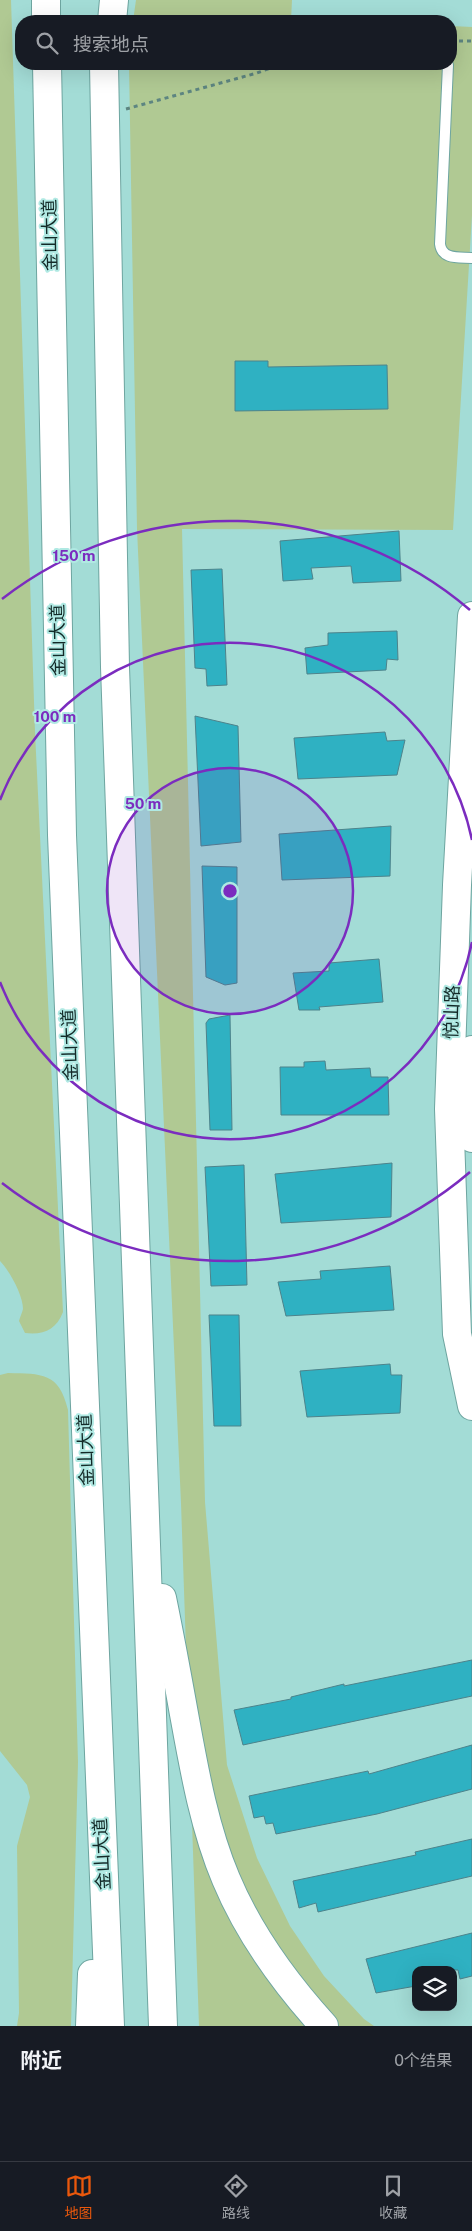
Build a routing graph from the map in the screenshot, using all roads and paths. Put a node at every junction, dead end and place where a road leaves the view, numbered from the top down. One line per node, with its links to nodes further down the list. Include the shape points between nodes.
1 (46, 0): 4 (main road)
2 (101, 0): 5 (main road)
3 (114, 0): 6 (main road)
4 (46, 15)
5 (102, 15)
6 (113, 15)
7 (457, 41): 8 (path)
8 (472, 42)
9 (47, 70): 20 (main road, 金山大道, via 62,835)
10 (265, 70): 13 (path)
11 (448, 70): 14 (lane, via 440,244 446,256)
12 (105, 71): 19 (main road, via 115,667)
13 (120, 110)
14 (472, 258)
15 (472, 616): 18 (main road, 悦山路, via 449,1109 457,1334)
16 (472, 1050): 17 (main road, 悦山路)
17 (472, 1138)
18 (472, 1406)
19 (146, 1512): 23 (main road); 24 (main road, via 194,1769 217,1855 240,1909 277,1971)
20 (100, 1806): 21 (main road); 22 (main road, 金山大道)
21 (90, 2026)
22 (110, 2026)
23 (164, 2026)
24 (324, 2026)

